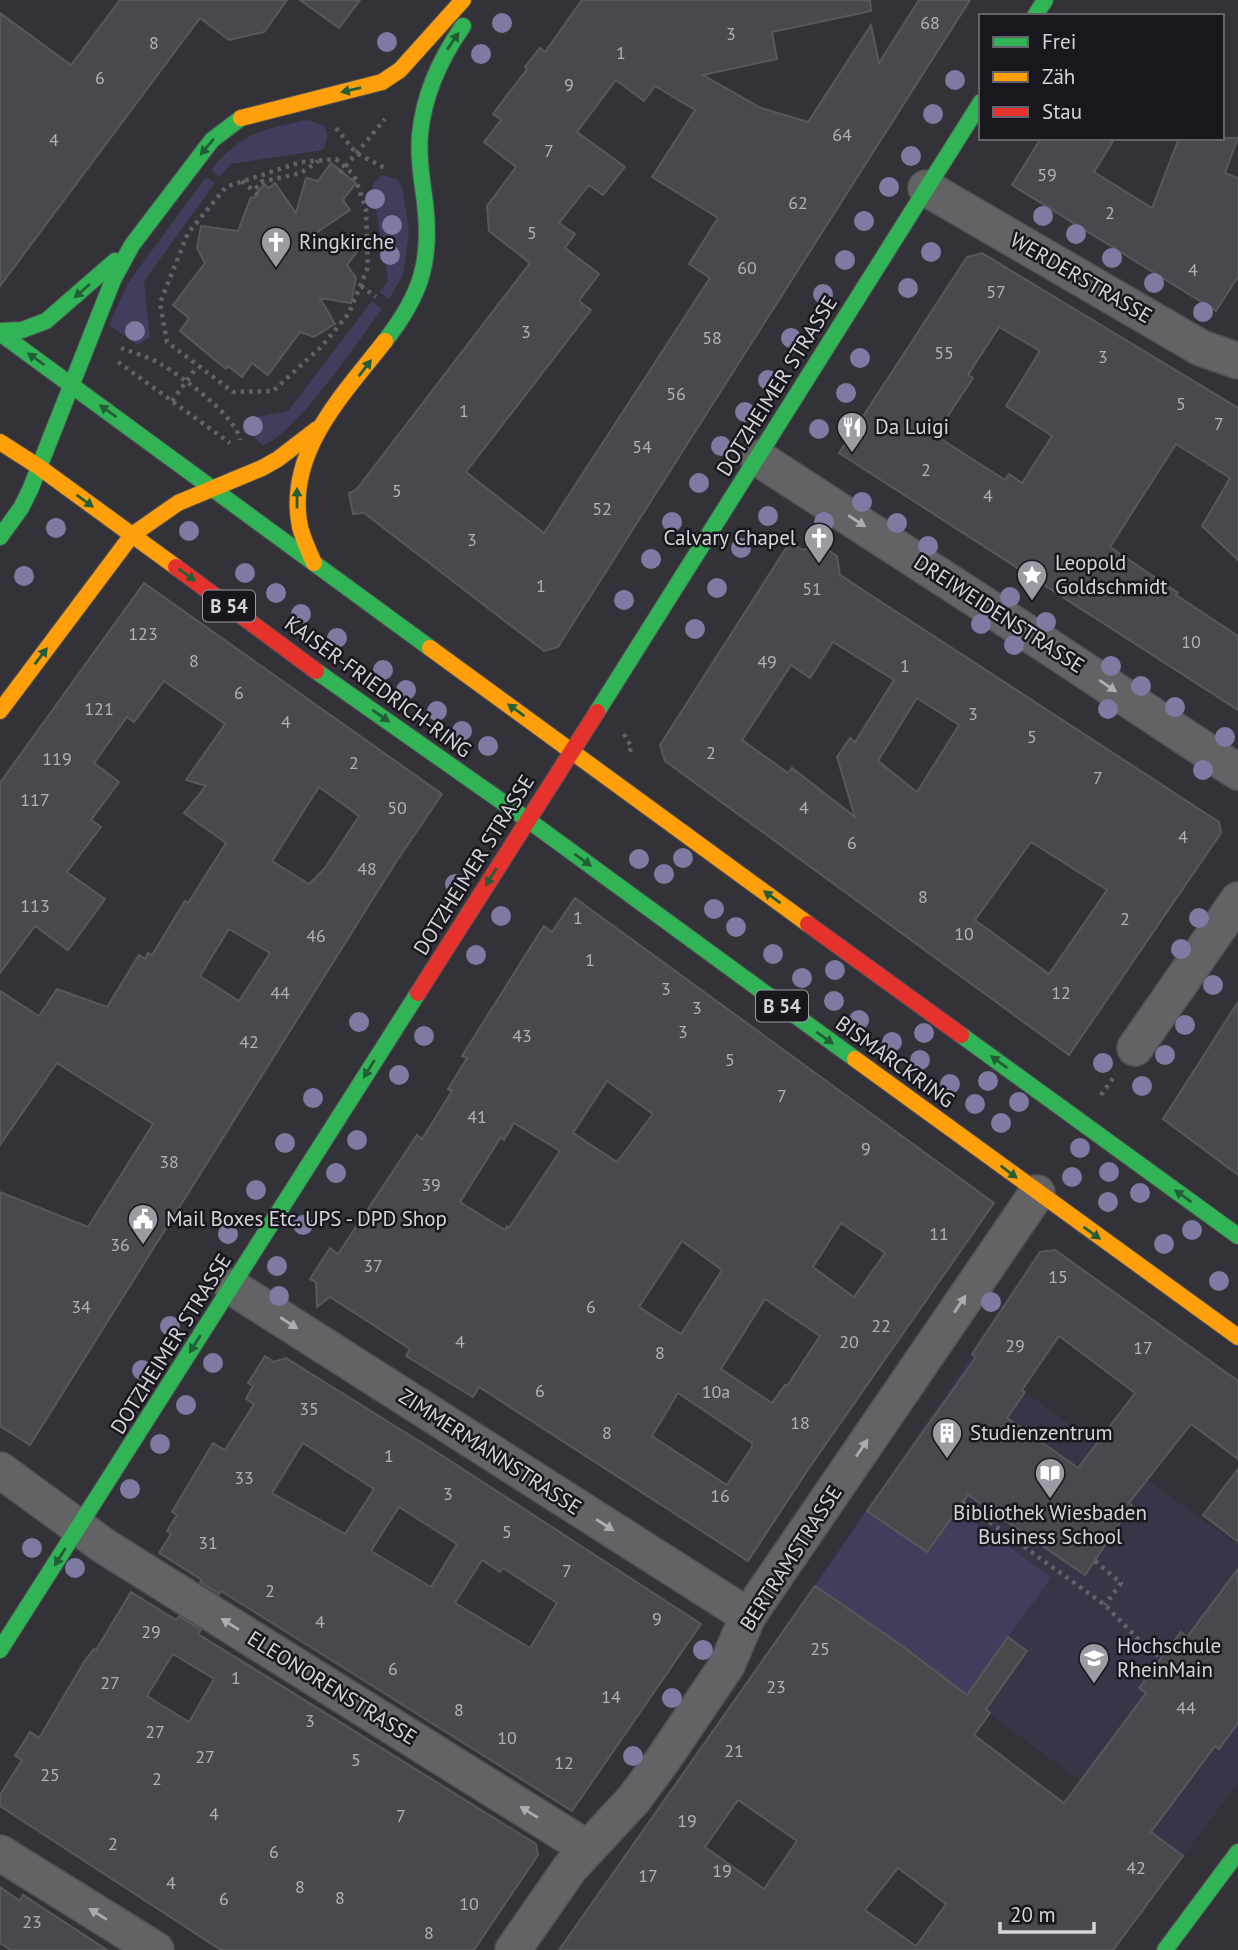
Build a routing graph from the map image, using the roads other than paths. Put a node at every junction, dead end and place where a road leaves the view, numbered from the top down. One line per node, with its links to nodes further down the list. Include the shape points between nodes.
1 (463, 0): 5 (main road, one-way to 5, via 400,70 382,82 234,121 212,140)
2 (471, 18): 9 (main road, one-way to 2, via 403,318 421,283 428,243 421,121 440,60)
3 (979, 105): 4 (main road, DOTZHEIMER STRASSE)
4 (926, 188): 7 (street, WERDERSTRASSE, via 1201,348); 11 (main road, DOTZHEIMER STRASSE)
5 (132, 245): 6 (main road, one-way to 6, via 46,321); 8 (main road, via 113,280)
6 (0, 332): 8 (main road, one-way to 6)
7 (1238, 361)
8 (72, 386): 12 (main road, one-way to 8); 13 (main road)
9 (324, 423): 14 (main road, via 278,459); 18 (main road, one-way to 9, via 299,526 296,487 301,464)
10 (0, 442): 13 (main road, KAISER-FRIEDRICH-RING / B 54)
11 (758, 458): 20 (main road, DOTZHEIMER STRASSE); 21 (street, DREIWEIDENSTRASSE, one-way to 21)
12 (176, 461): 14 (main road); 15 (main road, via 184,477)
13 (39, 467): 16 (main road, KAISER-FRIEDRICH-RING / B 54, one-way to 16); 17 (main road, via 21,508)
14 (212, 488): 15 (main road); 18 (main road)
15 (178, 503): 16 (main road)
16 (132, 536): 19 (main road, one-way to 16); 22 (main road, KAISER-FRIEDRICH-RING / B 54, one-way to 22)
17 (0, 537)
18 (314, 563): 20 (main road, one-way to 18)
19 (0, 710)
20 (570, 751): 22 (main road, DOTZHEIMER STRASSE); 26 (main road, one-way to 20)
21 (1238, 772)
22 (527, 820): 25 (main road, BISMARCKRING / B 54, one-way to 25); 27 (main road, DOTZHEIMER STRASSE, one-way to 27)
23 (1238, 900): 24 (street)
24 (1135, 1048)
25 (1037, 1193): 28 (main road, BISMARCKRING / B 54, one-way to 28); 31 (street, BERTRAMSTRASSE, one-way to 25)
26 (1238, 1236)
27 (232, 1287): 30 (main road, DOTZHEIMER STRASSE, one-way to 30); 31 (street, ZIMMERMANNSTRASSE, one-way to 31)
28 (1238, 1337)
29 (0, 1471): 30 (street, ELEONORENSTRASSE)
30 (78, 1527): 32 (main road, DOTZHEIMER STRASSE, one-way to 32); 33 (street, ELEONORENSTRASSE, one-way to 30)
31 (748, 1616): 33 (street, BERTRAMSTRASSE, via 727,1665 662,1761 634,1799)
32 (0, 1650)
33 (587, 1848): 37 (street, BERTRAMSTRASSE)
34 (1238, 1852): 38 (main road)
35 (0, 1853): 36 (street, one-way to 35)
36 (156, 1950)
37 (513, 1950)
38 (1166, 1950)

